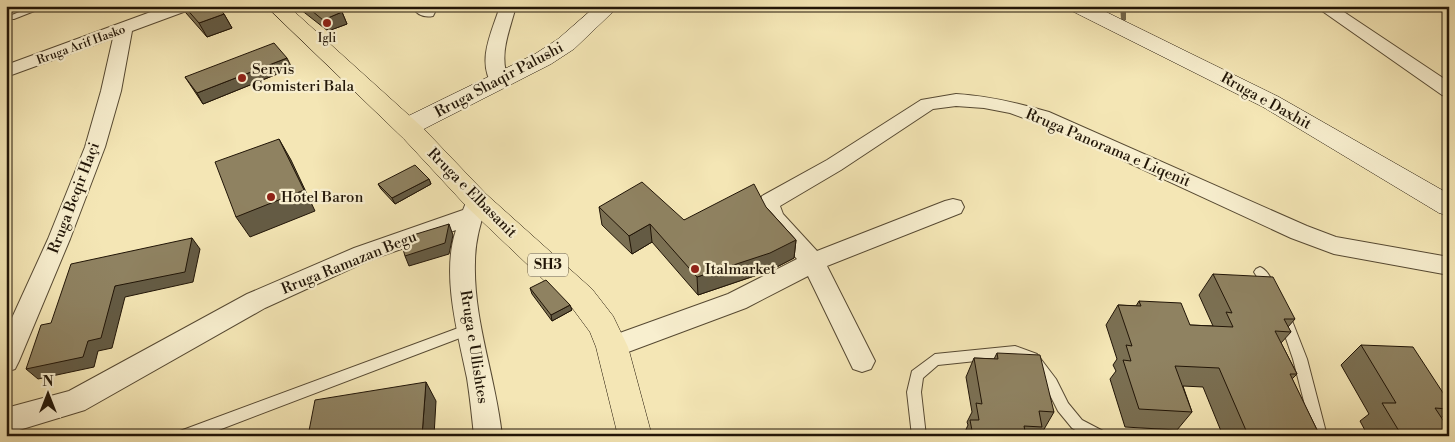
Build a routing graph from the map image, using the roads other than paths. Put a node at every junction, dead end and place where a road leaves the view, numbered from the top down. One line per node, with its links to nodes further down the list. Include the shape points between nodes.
1 (43, 6): 8 (lane)
2 (183, 6): 9 (street, Rruga Arif Hasko)
3 (276, 6): 13 (main road, Rruga e Elbasanit / SH3)
4 (508, 6): 11 (street, via 496,42 494,60)
5 (609, 6): 11 (street, Rruga Shaqir Palushi, via 566,44)
6 (1077, 6): 15 (street, Rruga e Daxhit, via 1271,102)
7 (1323, 6): 12 (street)
8 (10, 17)
9 (124, 29): 10 (street, Rruga Arif Hasko); 22 (street, Rruga Beqir Haçi, via 95,147)
10 (6, 71)
11 (500, 82): 13 (street, Rruga Shaqir Palushi)
12 (1449, 90)
13 (407, 128): 16 (main road, Rruga e Elbasanit / SH3)
14 (953, 206): 17 (street)
15 (1449, 206)
16 (474, 209): 20 (street, Rruga e Ullishtes, via 464,237 464,303); 21 (main road, Rruga e Elbasanit / SH3, via 581,297 602,326); 24 (street, Rruga Ramazan Begu, via 256,301 82,398)
17 (813, 262): 18 (street, Rruga Panorama e Liqenit, via 774,218 770,202 928,104 962,99 1001,105 1059,124 1334,245); 21 (street, via 737,301); 23 (street, Rruga Panorama e Liqenit)
18 (1449, 266)
19 (1260, 272): 30 (lane, via 1280,304 1300,359)
20 (469, 329): 25 (lane); 26 (street, Rruga e Ullishtes)
21 (612, 347): 27 (main road, Rruga e Elbasanit / SH3)
22 (6, 361)
23 (862, 361)
24 (6, 421)
25 (185, 436)
26 (488, 436)
27 (635, 436)
28 (919, 436): 29 (lane, via 914,392 917,375 935,360 1015,351 1032,358 1051,383 1063,408 1077,424)
29 (1098, 436)
30 (1320, 436)

